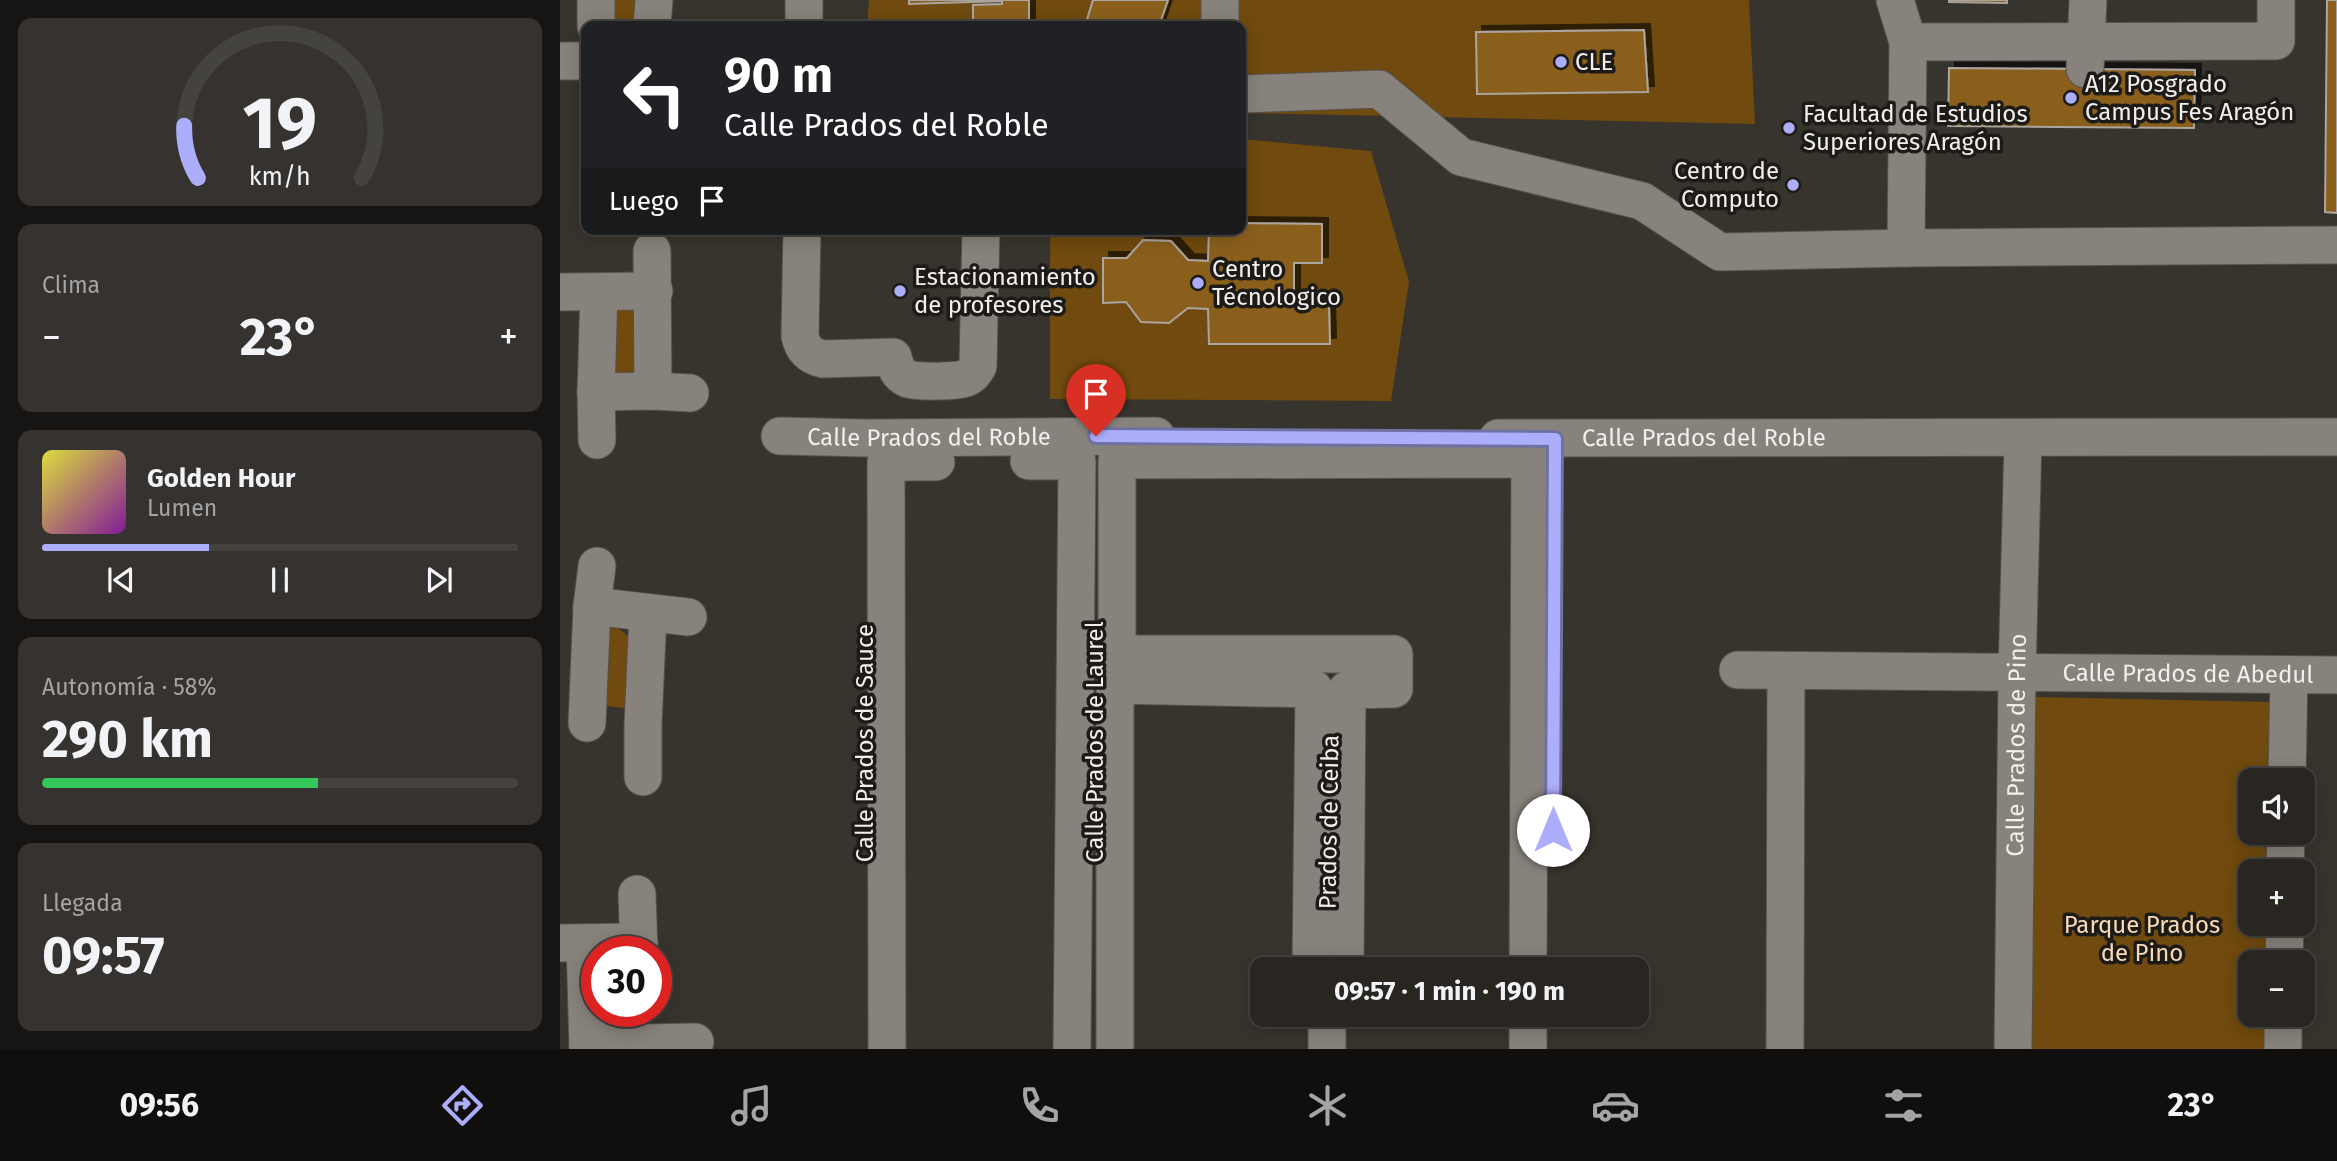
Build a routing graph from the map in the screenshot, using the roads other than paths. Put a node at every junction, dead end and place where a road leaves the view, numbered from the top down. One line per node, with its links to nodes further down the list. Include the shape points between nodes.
1 (596, 0): 8 (street)
2 (654, 0): 9 (street)
3 (804, 0): 10 (street)
4 (1220, 0): 11 (street)
5 (1895, 0): 12 (street)
6 (2088, 0): 13 (street)
7 (2276, 0): 13 (street, via 2276,41)
8 (596, 21)
9 (652, 21)
10 (804, 21)
11 (1220, 21)
12 (1908, 42): 13 (street); 20 (street)
13 (2086, 54)
14 (560, 61): 15 (street)
15 (581, 61)
16 (1246, 94): 20 (street, via 1379,89 1461,157 1642,201 1720,252)
17 (802, 235): 18 (street, via 800,336 807,352 823,359 893,356 901,374 917,380 966,378 978,366)
18 (981, 235)
19 (2337, 245): 20 (street)
20 (1906, 248)
21 (652, 251): 22 (street)
22 (654, 291): 24 (street); 25 (street)
23 (560, 292): 24 (street)
24 (598, 292): 26 (street)
25 (653, 391): 26 (street); 27 (street)
26 (596, 392): 34 (street)
27 (690, 394)
28 (780, 436): 31 (street, Calle Prados del Roble)
29 (1096, 436): 31 (street, Calle Prados del Roble); 32 (street, Calle Prados del Roble); 40 (street, Calle Prados de Laurel)
30 (2337, 437): 33 (street, Calle Prados del Roble)
31 (866, 438): 68 (street, Calle Prados de Sauce)
32 (1555, 439): 33 (street, Calle Prados del Roble); 58 (street)
33 (2023, 439): 44 (street, Calle Prados de Pino)
34 (597, 440)
35 (597, 566): 36 (street)
36 (592, 606): 37 (street); 47 (street)
37 (648, 614): 38 (street); 48 (street)
38 (688, 617)
39 (1738, 670): 41 (street, Calle Prados de Abedul)
40 (1095, 672): 43 (street); 71 (street, Calle Prados de Laurel)
41 (1786, 672): 44 (street, Calle Prados de Abedul); 78 (street)
42 (1381, 673): 43 (street)
43 (1331, 674): 55 (street, Prados de Ceiba)
44 (2017, 674): 45 (street, Calle Prados de Abedul); 79 (street, Calle Prados de Pino)
45 (2289, 675): 46 (street, Calle Prados de Abedul); 49 (street)
46 (2337, 675)
47 (574, 722): 48 (street)
48 (643, 725): 50 (street)
49 (2287, 768)
50 (643, 777)
51 (637, 894): 52 (street)
52 (639, 936)
53 (572, 943): 67 (street)
54 (1311, 957): 72 (street, via 1314,689 1115,685)
55 (1328, 957)
56 (1345, 957): 57 (street, via 1347,690 1394,689 1394,654 1117,654 1116,460 1530,458)
57 (1528, 957)
58 (1552, 957)
59 (1311, 1027): 73 (street)
60 (1327, 1027): 74 (street)
61 (1345, 1027): 75 (street)
62 (1528, 1027): 76 (street)
63 (1552, 1027): 77 (street)
64 (2283, 1027): 80 (street)
65 (642, 1028): 66 (street); 67 (street)
66 (695, 1042)
67 (587, 1047)
68 (863, 1049)
69 (887, 1049): 70 (street, via 886,462 1077,461)
70 (1072, 1049)
71 (1095, 1049)
72 (1115, 1049)
73 (1310, 1049)
74 (1327, 1049)
75 (1345, 1049)
76 (1528, 1049)
77 (1552, 1049)
78 (1785, 1049)
79 (2013, 1049)
80 (2283, 1049)

